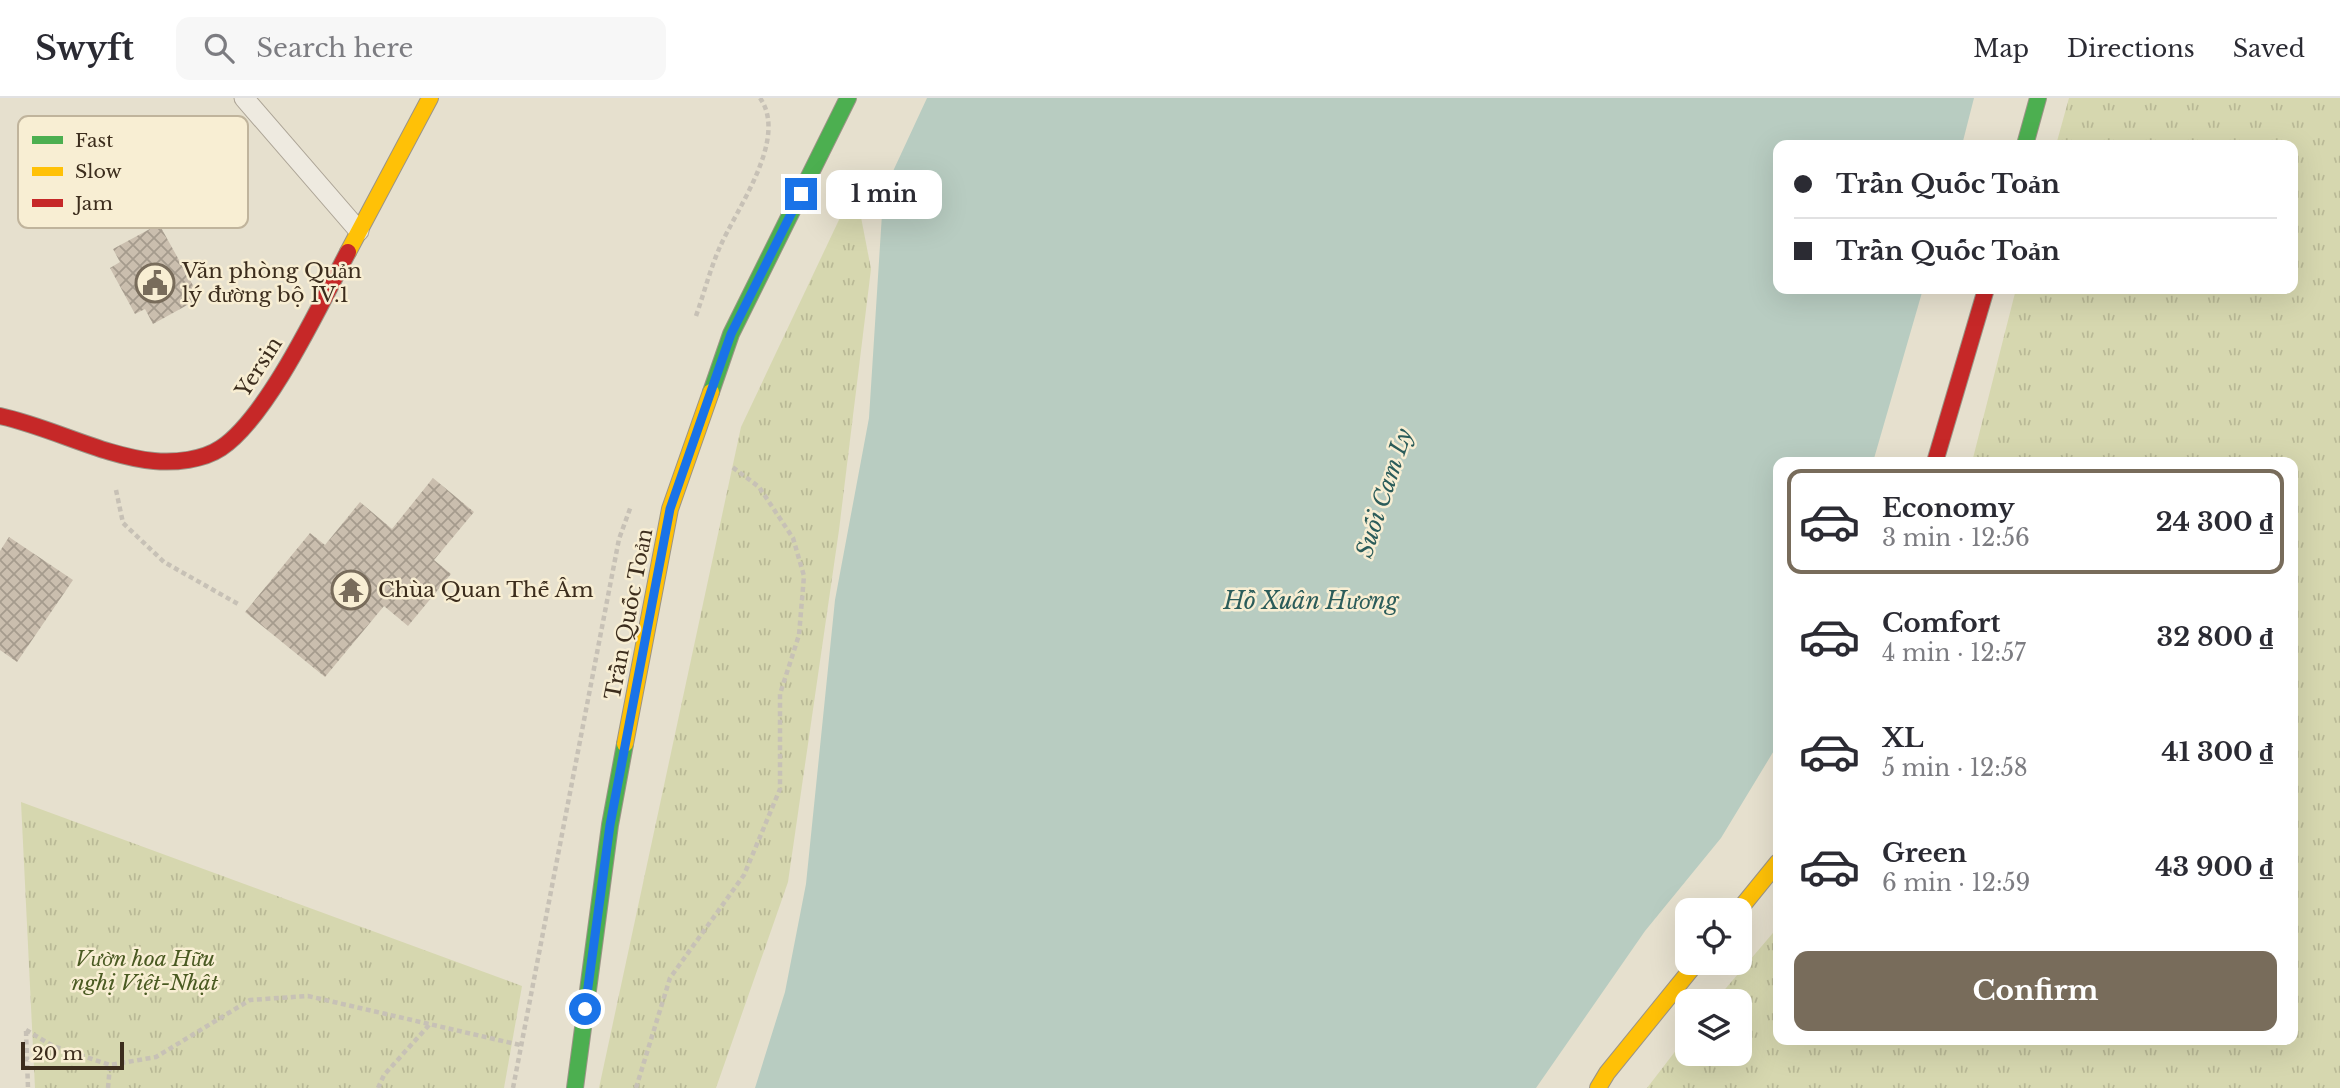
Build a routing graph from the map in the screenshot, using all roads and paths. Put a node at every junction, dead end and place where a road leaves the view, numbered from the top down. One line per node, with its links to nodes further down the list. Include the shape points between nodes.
1 (244, 98): 7 (lane)
2 (430, 98): 7 (main road, Yersin)
3 (760, 98): 8 (path, via 770,126 764,156)
4 (848, 98): 22 (main road, Trần Quốc Toản, via 731,334 670,509 610,825)
5 (2038, 98): 6 (main road)
6 (2026, 140)
7 (359, 232): 10 (main road, Yersin, via 269,393 240,432 220,449 194,459 154,461)
8 (719, 249)
9 (1985, 294): 11 (main road)
10 (0, 416)
11 (1937, 457)
12 (730, 466): 23 (path, via 759,487 787,527 804,576 799,635 780,694 780,789 744,875 670,978)
13 (1773, 868): 14 (main road)
14 (1749, 898)
15 (1686, 975): 24 (main road)
16 (430, 1024): 17 (path); 18 (path, via 308,996 250,1000 156,1057); 21 (path, via 384,1075)
17 (520, 1045)
18 (110, 1065): 19 (path, via 53,1046 26,1030); 20 (path)
19 (28, 1088)
20 (108, 1088)
21 (378, 1088)
22 (575, 1088)
23 (636, 1088)
24 (1598, 1088)

